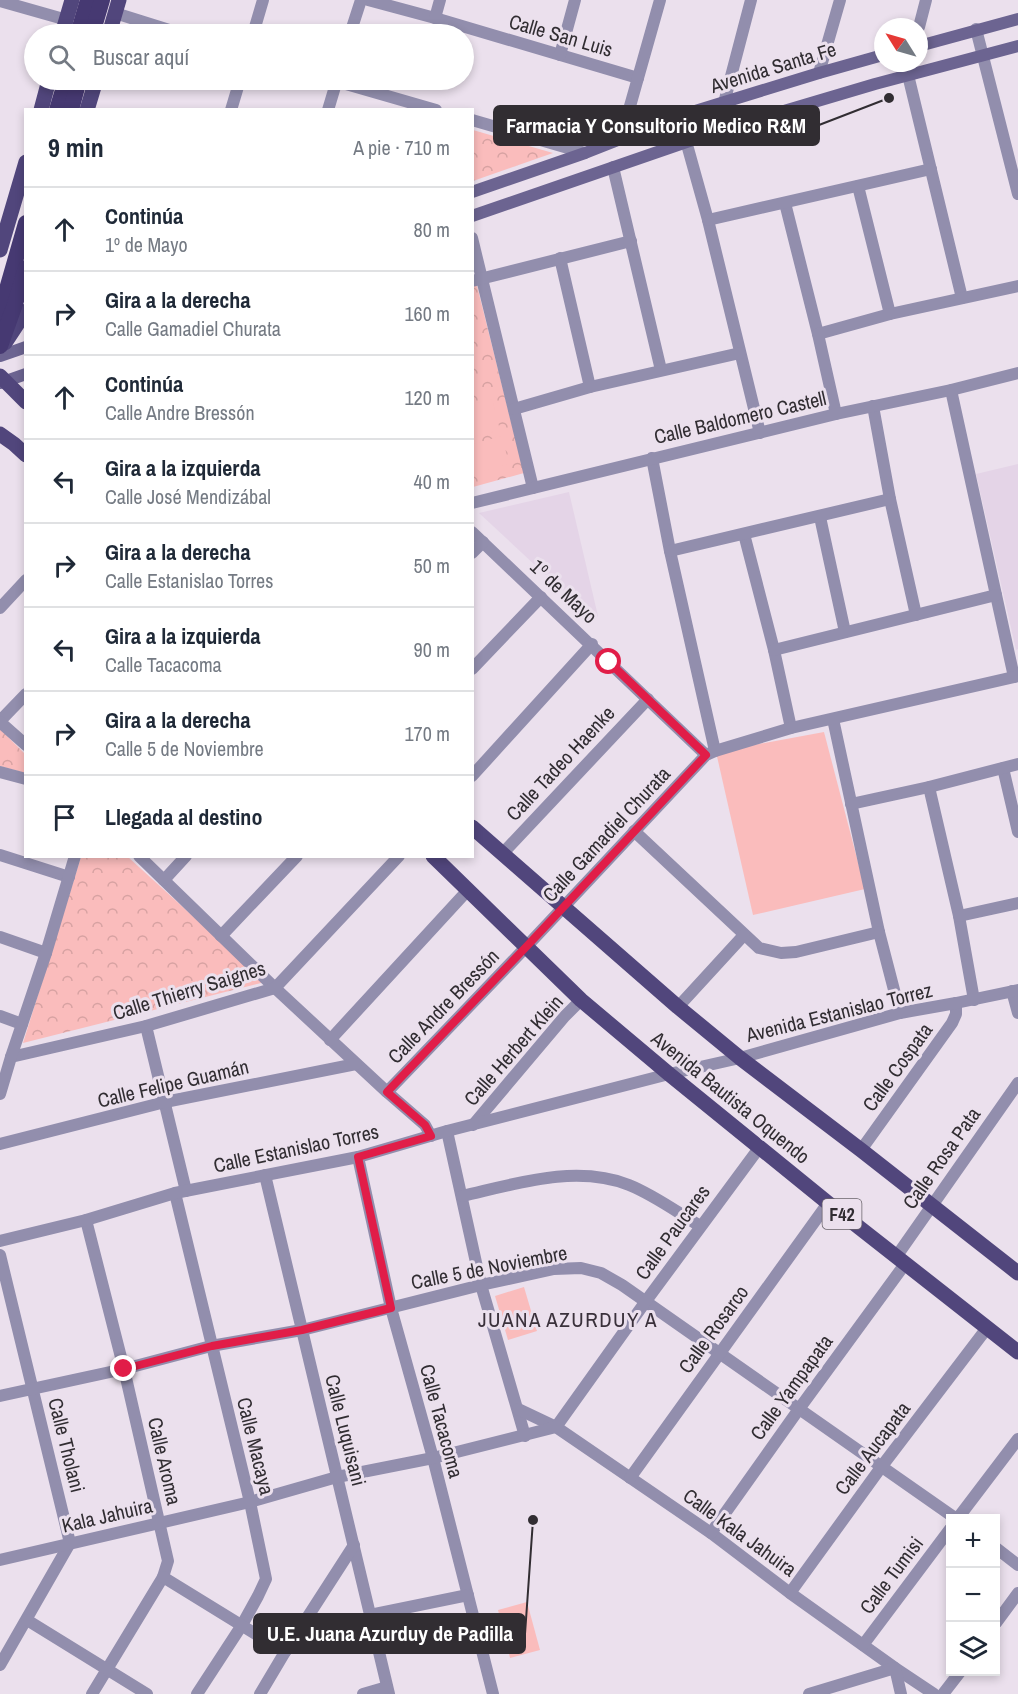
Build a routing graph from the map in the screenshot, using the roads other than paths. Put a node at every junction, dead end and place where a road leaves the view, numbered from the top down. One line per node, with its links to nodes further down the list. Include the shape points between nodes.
1 (72, 0): 19 (main road)
2 (88, 0): 20 (highway)
3 (102, 0): 21 (highway)
4 (263, 0): 24 (street)
5 (361, 0): 25 (street)
6 (368, 0): 15 (street, Calle San Luis)
7 (440, 0): 15 (street)
8 (575, 0): 31 (street)
9 (660, 0): 36 (street)
10 (751, 0): 44 (street)
11 (840, 0): 34 (street)
12 (926, 0): 16 (street)
13 (0, 1): 18 (street)
14 (117, 7): 22 (main road); 23 (street)
15 (435, 18): 26 (street, Calle San Luis)
16 (921, 18)
17 (1018, 18): 27 (main road)
18 (57, 24)
19 (65, 24)
20 (81, 24)
21 (95, 24)
22 (112, 24)
23 (158, 24)
24 (256, 24)
25 (353, 24)
26 (455, 24)
27 (976, 29): 29 (main road); 32 (street)
28 (474, 30): 31 (street, Calle San Luis)
29 (928, 43)
30 (1018, 46): 32 (main road)
31 (560, 55): 36 (street, Calle San Luis)
32 (983, 55): 35 (main road); 57 (street)
33 (874, 58): 34 (main road, Avenida Santa Fe)
34 (819, 73): 44 (main road, Avenida Santa Fe)
35 (909, 75): 54 (main road); 61 (street)
36 (638, 78): 55 (street)
37 (46, 90): 46 (main road)
38 (63, 90): 47 (highway)
39 (76, 90): 48 (highway)
40 (93, 90): 49 (main road)
41 (237, 90): 50 (street)
42 (333, 90): 51 (street)
43 (365, 90): 45 (street)
44 (724, 103): 52 (main road, Avenida Santa Fe); 54 (street)
45 (414, 106)
46 (42, 108)
47 (58, 108)
48 (72, 108)
49 (88, 108)
50 (232, 108)
51 (328, 108)
52 (679, 116): 55 (main road, Avenida Santa Fe); 56 (street)
53 (474, 121): 58 (street)
54 (727, 128): 56 (main road)
55 (621, 138): 58 (main road, Avenida Santa Fe)
56 (686, 141): 59 (main road); 67 (street)
57 (1013, 151): 64 (street)
58 (585, 153): 63 (main road, Avenida Santa Fe)
59 (613, 167): 66 (main road); 69 (street)
60 (24, 169): 70 (main road)
61 (931, 169): 62 (street); 76 (street)
62 (858, 186): 65 (street); 78 (street)
63 (474, 191)
64 (1018, 194)
65 (785, 203): 67 (street); 80 (street)
66 (474, 215)
67 (708, 220): 84 (street)
68 (24, 229): 79 (highway)
69 (631, 241): 72 (street); 86 (street)
70 (0, 250)
71 (474, 252): 74 (street)
72 (560, 258): 74 (street); 90 (street)
73 (24, 275): 81 (highway)
74 (478, 279): 94 (street)
75 (1018, 286): 76 (street)
76 (962, 298): 78 (street)
77 (24, 314): 83 (main road)
78 (890, 314): 80 (street)
79 (0, 327)
80 (818, 334): 95 (street)
81 (0, 346)
82 (24, 348): 85 (main road)
83 (0, 351)
84 (740, 353): 86 (street); 96 (street)
85 (0, 356)
86 (661, 370): 90 (street)
87 (1018, 373): 91 (street, Calle Baldomero Castell)
88 (24, 374): 89 (main road)
89 (2, 380): 92 (main road)
90 (590, 387): 94 (street)
91 (951, 390): 93 (street, Calle Baldomero Castell); 110 (street)
92 (24, 400)
93 (873, 406): 95 (street, Calle Baldomero Castell); 101 (street)
94 (514, 409): 100 (street)
95 (836, 414): 96 (street, Calle Baldomero Castell)
96 (760, 433): 99 (street, Calle Baldomero Castell)
97 (0, 434): 98 (main road)
98 (24, 453)
99 (652, 458): 100 (street, Calle Baldomero Castell); 107 (street)
100 (534, 488): 102 (street, Calle Baldomero Castell)
101 (890, 499): 103 (street); 113 (street)
102 (474, 503)
103 (820, 517): 105 (street); 114 (street)
104 (474, 534): 106 (street, 1º de Mayo)
105 (744, 534): 107 (street); 116 (street)
106 (483, 542): 108 (street); 111 (street, 1º de Mayo)
107 (670, 551): 125 (street)
108 (474, 552)
109 (24, 582): 112 (street)
110 (996, 596): 113 (street); 118 (street)
111 (541, 597): 115 (street, 1º de Mayo); 117 (street)
112 (0, 608)
113 (916, 615): 114 (street)
114 (845, 632): 116 (street)
115 (592, 645): 120 (street, 1º de Mayo); 129 (street)
116 (774, 650): 123 (street)
117 (474, 667)
118 (1016, 677): 121 (street)
119 (24, 696): 122 (street)
120 (648, 699): 125 (street, 1º de Mayo); 136 (street, Calle Tadeo Haenke)
121 (833, 719): 123 (street); 132 (street)
122 (0, 721): 124 (street)
123 (791, 728): 125 (street)
124 (24, 743)
125 (711, 753): 134 (street, Calle Gamadiel Churata)
126 (1018, 764): 127 (street)
127 (1003, 768): 131 (street); 135 (street)
128 (0, 771): 130 (street)
129 (474, 774)
130 (24, 778)
131 (930, 787): 132 (street); 149 (street)
132 (851, 804): 150 (street)
133 (474, 829): 136 (main road, Avenida Bautista Oquendo)
134 (634, 831): 148 (street, Calle Gamadiel Churata); 151 (street)
135 (1018, 832)
136 (502, 854): 148 (main road, Avenida Bautista Oquendo)
137 (0, 855): 144 (street)
138 (74, 858): 144 (street)
139 (141, 858): 145 (street)
140 (184, 858): 145 (street)
141 (295, 858): 152 (street)
142 (397, 858): 156 (street, Calle Thierry Saignes)
143 (436, 858): 146 (main road, Avenida Bautista Oquendo / F42)
144 (69, 877): 155 (street)
145 (164, 880): 152 (street)
146 (468, 890): 154 (main road, Avenida Bautista Oquendo / F42); 167 (street)
147 (1018, 903): 149 (street)
148 (564, 907): 154 (street, Calle Gamadiel Churata); 161 (main road, Avenida Bautista Oquendo)
149 (959, 916): 159 (street)
150 (879, 932): 151 (street, via 781,954 759,948); 163 (street)
151 (744, 935): 161 (street)
152 (222, 936): 156 (street)
153 (0, 937): 155 (street)
154 (527, 946): 158 (main road, Avenida Bautista Oquendo / F42); 173 (street, Calle Andre Bressón)
155 (46, 953): 165 (street)
156 (275, 988): 166 (street, Calle Thierry Saignes); 167 (street)
157 (1015, 991): 159 (street, Avenida Estanislao Torrez); 162 (street)
158 (581, 1000): 171 (main road, Avenida Bautista Oquendo / F42); 176 (street, Calle Herbert Klein)
159 (974, 1000): 160 (street, Avenida Estanislao Torrez)
160 (956, 1003): 163 (street, Avenida Estanislao Torrez); 181 (street, Calle Cospata, via 952,1023)
161 (678, 1007): 169 (main road, Avenida Bautista Oquendo)
162 (1018, 1012)
163 (900, 1013): 169 (street, Avenida Estanislao Torrez)
164 (0, 1016): 165 (street)
165 (22, 1024): 168 (street)
166 (146, 1026): 168 (street, Calle Thierry Saignes); 175 (street, Calle Macaya)
167 (330, 1040): 170 (street)
168 (11, 1057): 174 (street)
169 (740, 1058): 171 (street, Calle Estanislao Torres); 181 (main road, Avenida Bautista Oquendo)
170 (356, 1064): 173 (street); 175 (street, Calle Felipe Guamán)
171 (669, 1074): 176 (street, Calle Estanislao Torres); 180 (main road, Avenida Bautista Oquendo / F42)
172 (1018, 1083): 187 (street, Calle Rosa Pata)
173 (387, 1092): 178 (street, via 425,1125)
174 (0, 1094)
175 (165, 1102): 179 (street, Calle Felipe Guamán); 184 (street, Calle Macaya)
176 (474, 1125): 177 (street, Calle Estanislao Torres)
177 (447, 1131): 178 (street, Calle Estanislao Torres); 185 (street)
178 (431, 1136): 182 (street, Calle Estanislao Torres)
179 (0, 1144)
180 (759, 1148): 186 (main road, Avenida Bautista Oquendo / F42); 189 (street, Calle Paucares)
181 (861, 1150): 187 (main road, Avenida Bautista Oquendo)
182 (358, 1157): 183 (street, Calle Estanislao Torres); 196 (street, Calle Tacacoma)
183 (265, 1175): 184 (street, Calle Estanislao Torres); 198 (street, Calle Luquisani)
184 (181, 1192): 188 (street, Calle Estanislao Torres); 199 (street, Calle Macaya)
185 (462, 1196): 189 (street, via 529,1180 598,1177 627,1184 652,1196); 194 (street)
186 (828, 1203): 192 (main road, Avenida Bautista Oquendo / F42); 201 (street, Calle Rosarco)
187 (931, 1205): 192 (street, Calle Rosa Pata); 193 (main road, Avenida Bautista Oquendo)
188 (86, 1220): 190 (street, Calle Estanislao Torres); 202 (street, Calle Aroma)
189 (700, 1226): 195 (street, Calle Paucares)
190 (0, 1241)
191 (0, 1255): 203 (street, Calle Tholani)
192 (900, 1261): 197 (main road, Avenida Bautista Oquendo / F42); 206 (street, Calle Yampapata)
193 (1018, 1273)
194 (481, 1285): 195 (street, Calle 5 de Noviembre, via 554,1269 581,1268 601,1273); 196 (street, Calle 5 de Noviembre); 205 (street)
195 (646, 1301): 201 (street, Calle 5 de Noviembre); 207 (street, Calle Paucares)
196 (391, 1308): 198 (street, Calle 5 de Noviembre); 210 (street, Calle Tacacoma)
197 (987, 1328): 200 (main road, Avenida Bautista Oquendo / F42); 211 (street, Calle Aucapata)
198 (302, 1330): 199 (street, Calle 5 de Noviembre); 212 (street, Calle Luquisani)
199 (212, 1346): 202 (street, Calle 5 de Noviembre); 214 (street, Calle Macaya)
200 (1018, 1352)
201 (719, 1354): 206 (street, Calle 5 de Noviembre); 213 (street, Calle Rosarco)
202 (124, 1369): 203 (street, Calle 5 de Noviembre); 217 (street, Calle Aroma)
203 (33, 1389): 204 (street, Calle 5 de Noviembre); 220 (street, Calle Tholani)
204 (0, 1396)
205 (518, 1409): 207 (street, Calle Kala Jahuira); 208 (street)
206 (799, 1409): 211 (street, Calle 5 de Noviembre); 218 (street, Calle Yampapata)
207 (556, 1427): 208 (street, Kala Jahuira); 213 (street, Calle Kala Jahuira)
208 (525, 1436): 210 (street, Kala Jahuira)
209 (1018, 1438): 216 (street)
210 (433, 1458): 212 (street, Kala Jahuira); 228 (street, Calle Tacacoma)
211 (882, 1466): 215 (street, Calle 5 de Noviembre); 226 (street, Calle Aucapata)
212 (337, 1477): 214 (street, Kala Jahuira); 221 (street, Calle Luquisani)
213 (630, 1478): 218 (street, Calle Kala Jahuira)
214 (250, 1502): 217 (street, Kala Jahuira); 232 (street, Calle Macaya, via 266,1579)
215 (951, 1514)
216 (960, 1514)
217 (160, 1523): 220 (street, Kala Jahuira); 225 (street, Calle Aroma, via 168,1561)
218 (711, 1533): 226 (street, Calle Kala Jahuira)
219 (946, 1536): 233 (street, Calle Tumisi)
220 (70, 1543): 223 (street, Kala Jahuira); 230 (street)
221 (354, 1545): 229 (street, Calle Luquisani); 234 (street)
222 (1000, 1551): 224 (street)
223 (0, 1560)
224 (1018, 1564)
225 (164, 1577): 232 (street); 237 (street, Calle Aroma)
226 (790, 1593): 233 (street, Calle Kala Jahuira)
227 (1018, 1593): 231 (street)
228 (468, 1594): 229 (street); 245 (street, Calle Tacacoma)
229 (370, 1615): 239 (street, Calle Luquisani)
230 (27, 1620): 235 (street); 237 (street)
231 (997, 1622)
232 (242, 1625): 234 (street); 242 (street, Calle Macaya)
233 (863, 1645): 236 (street, Calle Kala Jahuira)
234 (285, 1652): 243 (street)
235 (0, 1665)
236 (895, 1668): 246 (street); 247 (street); 248 (street, Calle Kala Jahuira)
237 (106, 1670): 240 (street, Calle Aroma); 241 (street)
238 (956, 1676): 249 (street)
239 (388, 1691): 244 (street)
240 (92, 1694)
241 (147, 1694)
242 (197, 1694)
243 (260, 1694)
244 (363, 1694)
245 (493, 1694)
246 (809, 1694)
247 (901, 1694)
248 (933, 1694)
249 (943, 1694)

